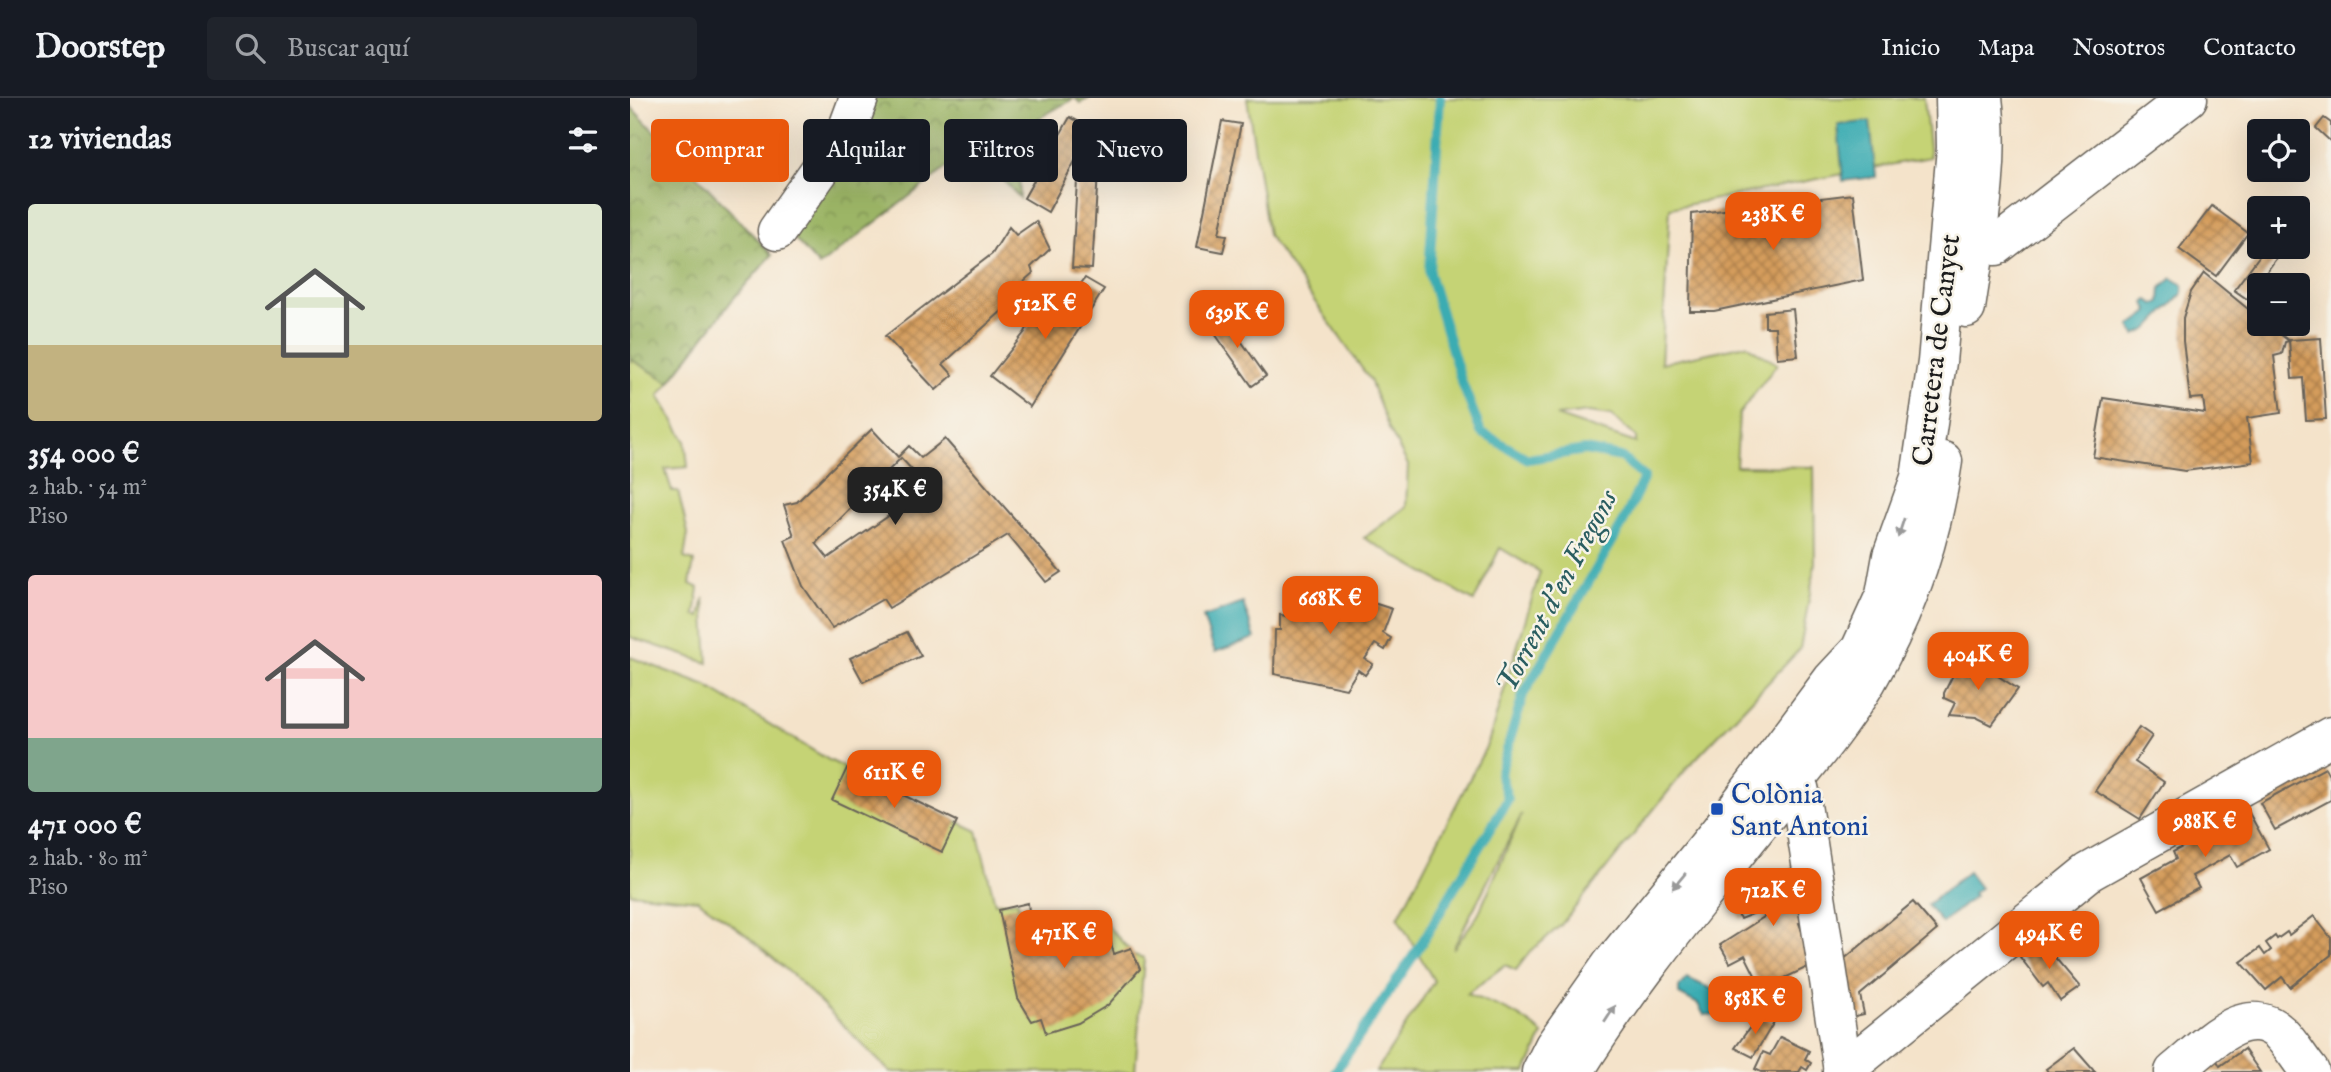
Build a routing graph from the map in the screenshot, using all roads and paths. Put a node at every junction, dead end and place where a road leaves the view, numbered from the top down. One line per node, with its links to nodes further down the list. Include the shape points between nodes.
1 (859, 98): 6 (street, via 846,133)
2 (1955, 98): 8 (street, Carretera de Canyet, via 1955,162)
3 (1968, 98): 7 (street, via 1972,162 1965,221 1966,234)
4 (1983, 98): 7 (street, Carretera de Canyet, via 1985,161)
5 (2188, 98): 7 (street, via 1996,246)
6 (776, 231)
7 (1975, 244): 8 (street, via 1963,253 1958,266 1947,348); 11 (street, Carretera de Canyet, via 1936,510 1922,558 1867,681)
8 (1937, 362): 9 (street, Carretera de Canyet, one-way to 9, via 1920,478 1892,556 1885,594)
9 (1860, 650): 11 (street, via 1855,676 1793,761); 13 (street, Carretera de Canyet, one-way to 13, via 1603,976 1553,1045)
10 (2331, 736): 12 (street, via 2089,872)
11 (1797, 777): 12 (street); 14 (street, Carretera de Canyet, one-way to 11, via 1636,976)
12 (1842, 1071)
13 (1541, 1072)
14 (1574, 1072)
15 (2174, 1072): 16 (street, via 2236,1024 2251,1021 2266,1023 2280,1034)
16 (2310, 1072)

